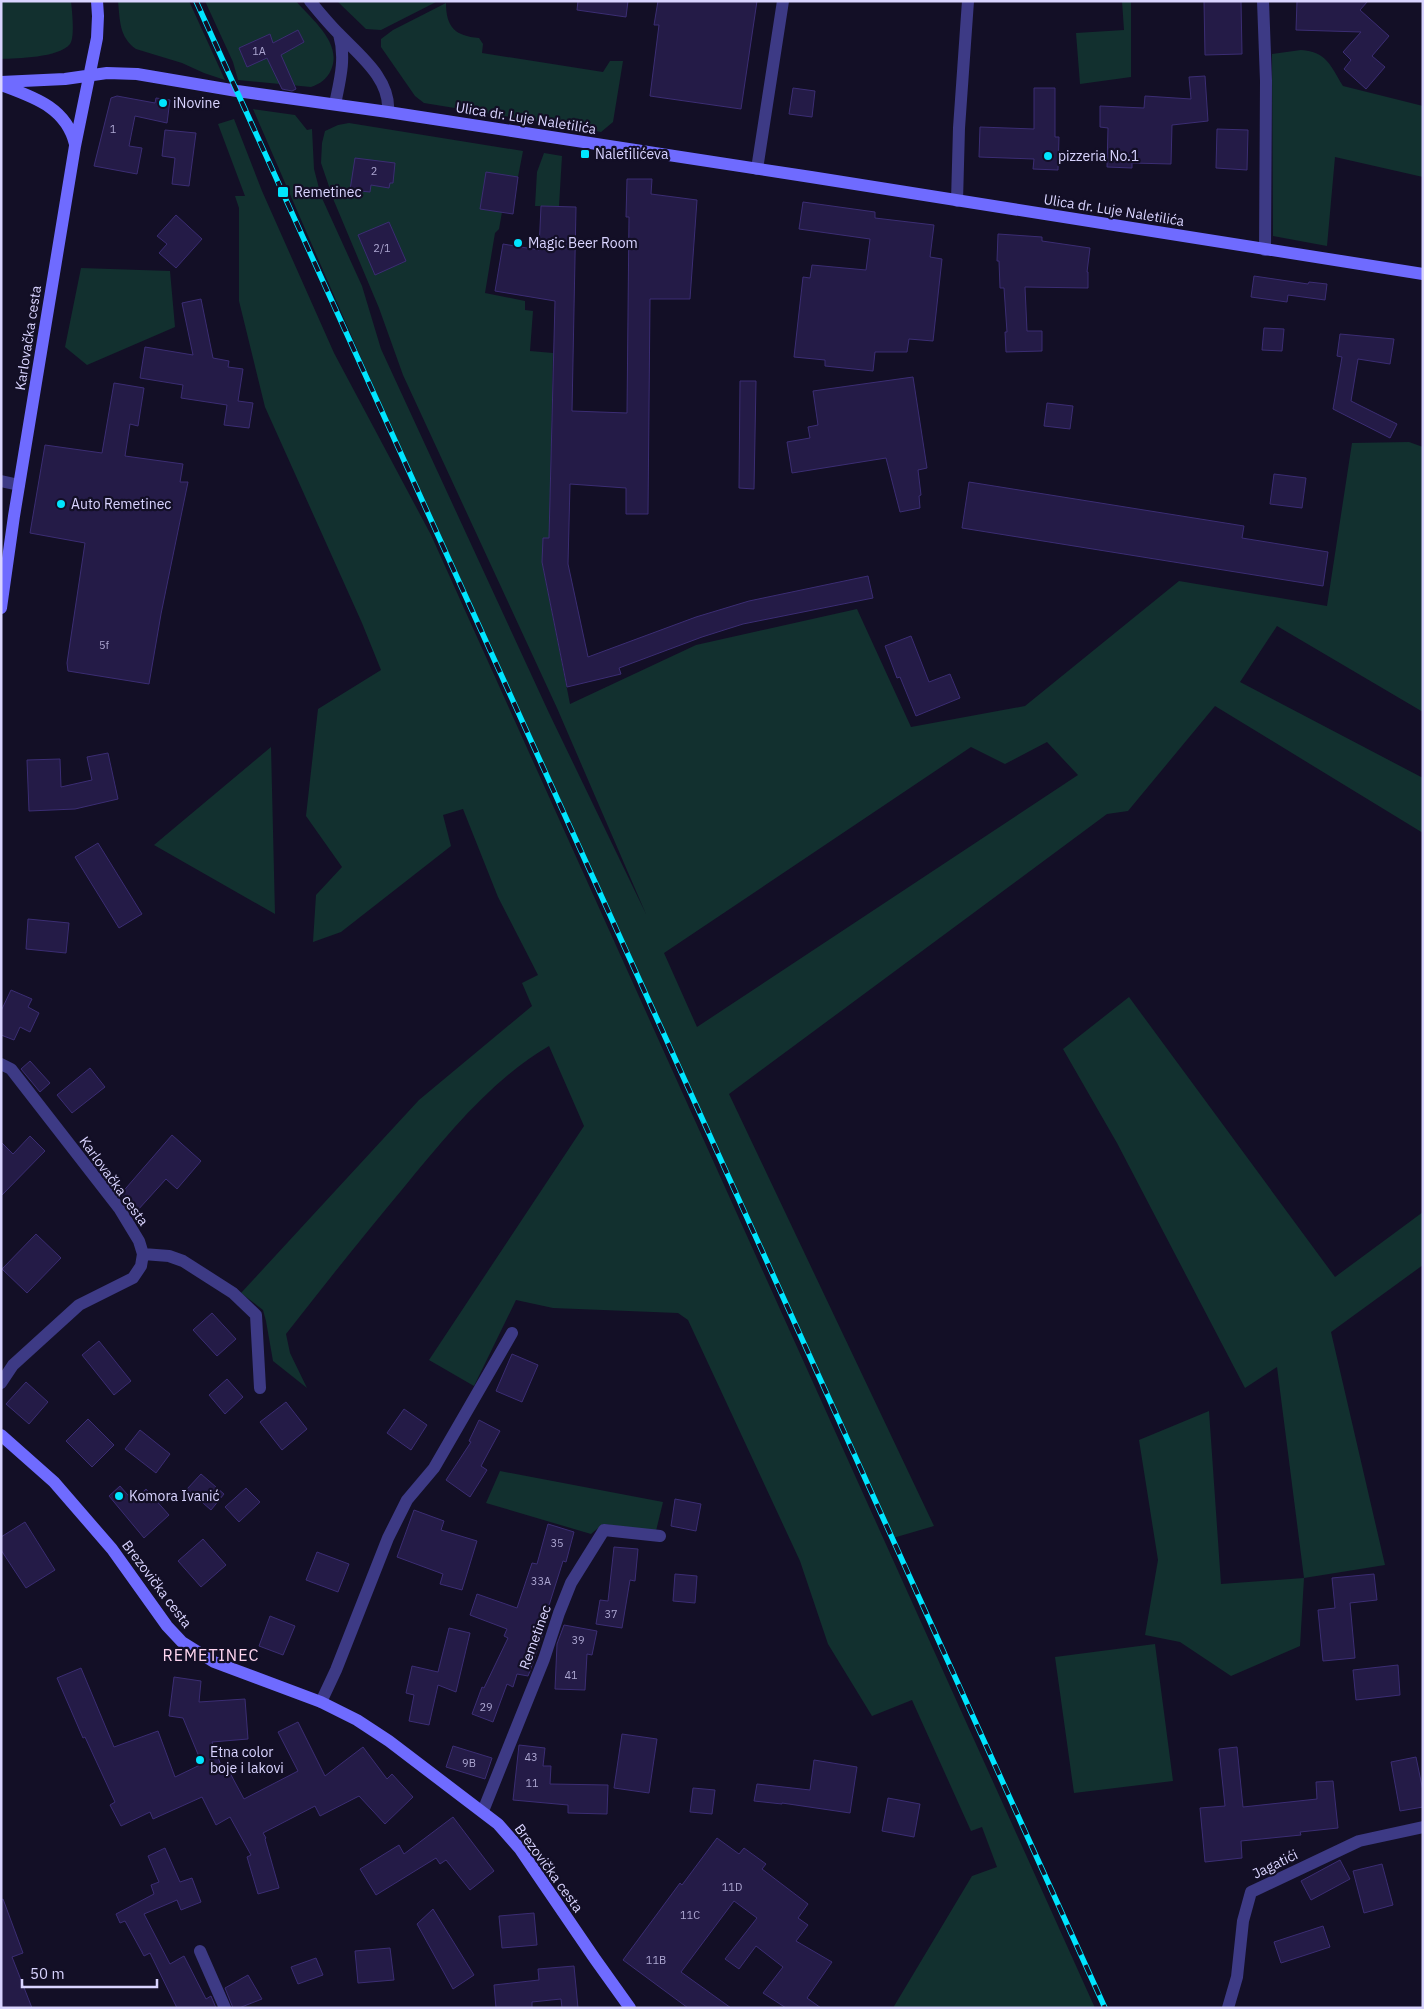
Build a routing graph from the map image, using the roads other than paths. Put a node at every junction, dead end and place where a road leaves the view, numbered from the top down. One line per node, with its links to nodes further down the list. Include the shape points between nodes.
1 (97, 1): 7 (main road, Karlovačka cesta, via 97,38)
2 (310, 1): 6 (street)
3 (783, 1): 12 (street)
4 (968, 1): 13 (street)
5 (1263, 1): 14 (street)
6 (339, 34): 9 (street, via 343,63); 10 (street, via 360,54 382,83)
7 (90, 75): 8 (main road, Ulica dr. Luje Naletilića); 9 (main road, Ulica dr. Luje Naletilića, via 120,72); 11 (main road, Karlovačka cesta)
8 (1, 83): 11 (main road, via 56,110 68,126)
9 (335, 104): 10 (main road, Ulica dr. Luje Naletilića)
10 (388, 112): 12 (main road, Ulica dr. Luje Naletilića)
11 (75, 146): 17 (main road, Karlovačka cesta)
12 (757, 169): 13 (main road, Ulica dr. Luje Naletilića)
13 (957, 200): 14 (main road, Ulica dr. Luje Naletilića)
14 (1265, 250): 15 (main road, Ulica dr. Luje Naletilića)
15 (1423, 274)
16 (1, 481): 17 (street)
17 (19, 485): 18 (main road, Karlovačka cesta)
18 (1, 608)
19 (1, 1064): 20 (street, Karlovačka cesta, via 10,1069 119,1208)
20 (143, 1254): 22 (street, via 141,1266 133,1278 78,1305 13,1365); 23 (street, via 169,1256 183,1261 233,1293 256,1315)
21 (512, 1333): 26 (street, via 434,1468 407,1500 388,1538)
22 (1, 1383)
23 (260, 1388)
24 (1, 1435): 26 (main road, Brezovička cesta, via 54,1482 107,1542 182,1642 214,1662)
25 (660, 1536): 27 (street, Remetinec, via 604,1530 571,1582)
26 (321, 1702): 27 (main road, Brezovička cesta, via 389,1741)
27 (483, 1811): 31 (main road, Brezovička cesta, via 520,1849)
28 (1423, 1827): 32 (street, Jagatići, via 1359,1841 1251,1892 1237,1977)
29 (200, 1951): 30 (street)
30 (225, 2008)
31 (630, 2008)
32 (1228, 2008)

